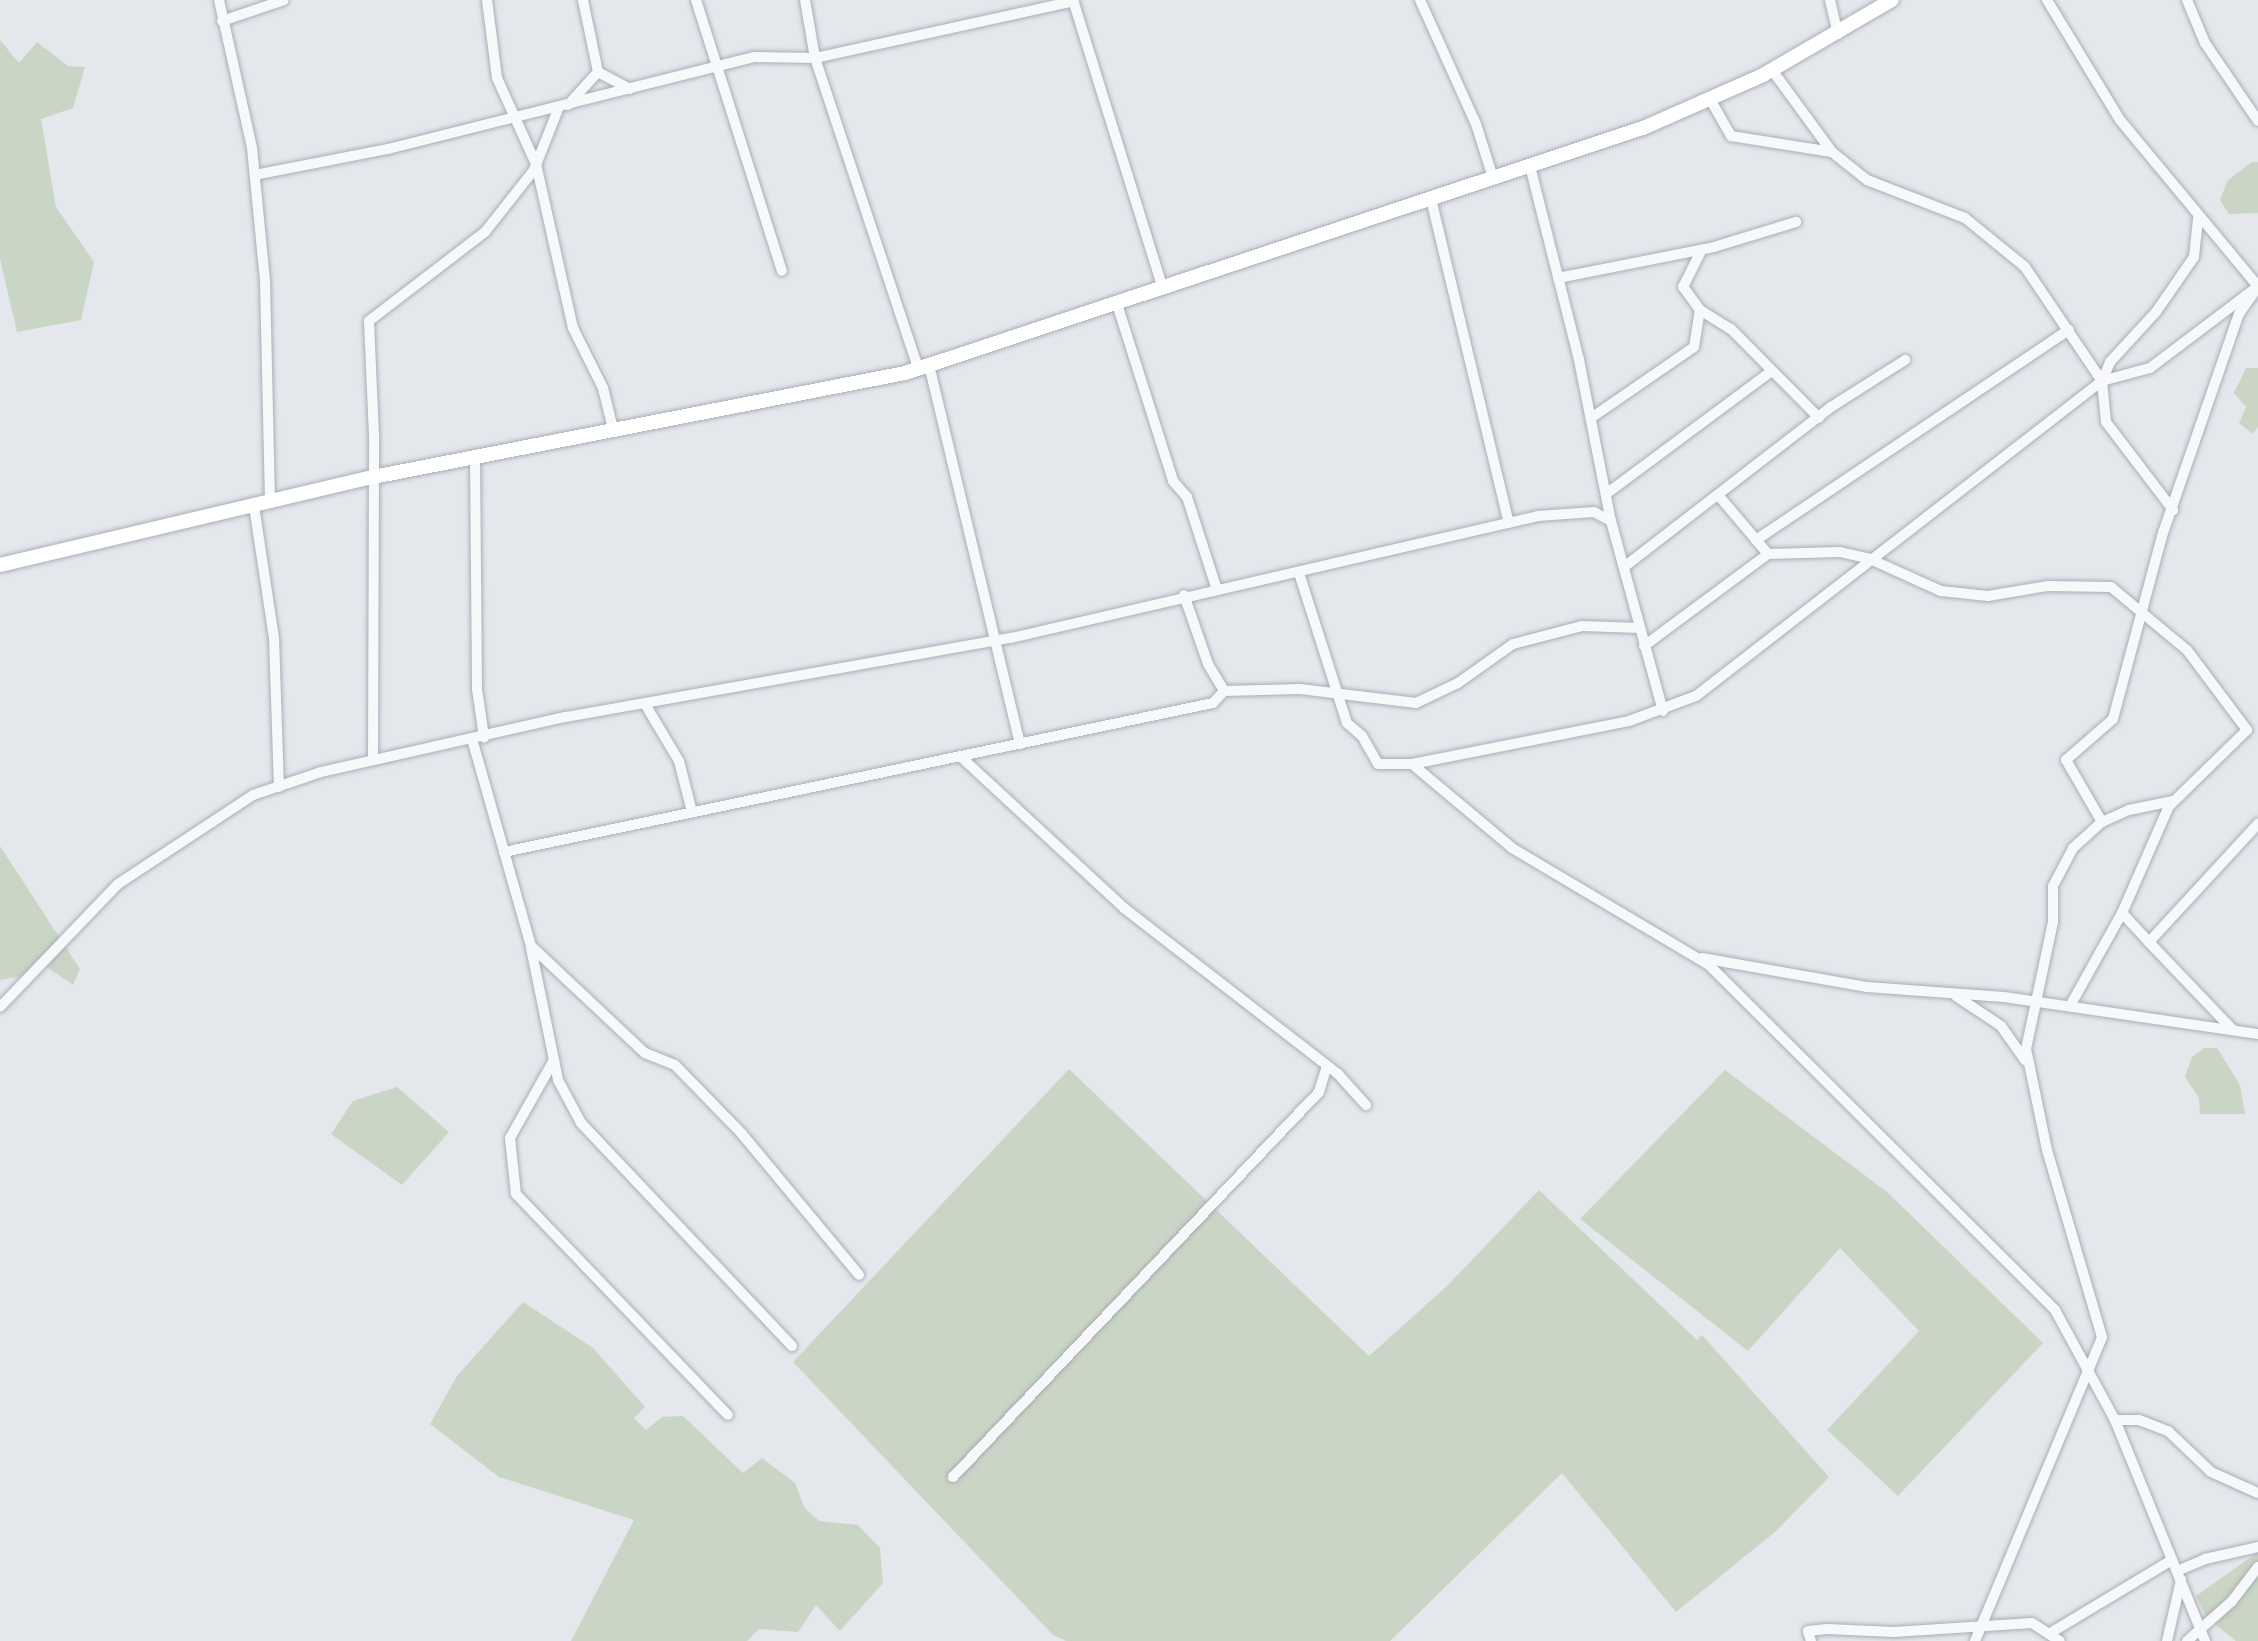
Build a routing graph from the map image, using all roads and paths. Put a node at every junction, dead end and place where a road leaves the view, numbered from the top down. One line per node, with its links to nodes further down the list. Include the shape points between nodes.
1 (219, 0): 13 (street)
2 (284, 0): 13 (street)
3 (487, 0): 22 (street, via 497,78)
4 (583, 0): 18 (street)
5 (696, 0): 16 (street)
6 (805, 0): 15 (street)
7 (1074, 0): 15 (street); 36 (street)
8 (1420, 0): 28 (street, via 1476,124)
9 (1830, 0): 14 (street)
10 (1892, 0): 14 (street)
11 (2047, 0): 30 (street, via 2120,120)
12 (2187, 0): 23 (street, via 2205,43)
13 (222, 21): 27 (street)
14 (1838, 34): 17 (street)
15 (815, 58): 16 (street, via 777,55); 41 (street)
16 (715, 67): 19 (street); 33 (street)
17 (1772, 70): 20 (street); 24 (street)
18 (598, 72): 19 (street); 21 (street)
19 (630, 89): 21 (street)
20 (1710, 99): 24 (street, via 1731,136); 26 (street)
21 (563, 106): 22 (street); 25 (street)
22 (516, 118): 25 (street); 27 (street)
23 (2258, 121)
24 (1832, 152): 39 (street, via 1867,180 1965,218 2025,267)
25 (536, 164): 46 (street, via 573,328 603,388); 48 (street, via 485,232 369,321)
26 (1530, 166): 28 (street); 34 (street)
27 (255, 175): 51 (street, via 265,281)
28 (1493, 178): 29 (street)
29 (1431, 199): 36 (street); 55 (street)
30 (2198, 218): 35 (street); 43 (street, via 2194,257 2156,312 2110,362)
31 (1796, 222): 32 (street)
32 (1702, 249): 34 (street); 38 (street, via 1683,287)
33 (782, 271)
34 (1558, 278): 44 (street)
35 (2258, 287): 43 (street, via 2150,368); 53 (street, via 2239,314)
36 (1163, 289): 37 (street)
37 (1117, 304): 41 (street); 62 (street, via 1173,481 1187,497)
38 (1700, 310): 42 (street, via 1731,329); 44 (street, via 1694,347)
39 (2069, 330): 43 (street); 56 (street)
40 (1905, 360): 45 (street)
41 (924, 367): 46 (street); 66 (street)
42 (1769, 373): 45 (street); 49 (street)
43 (2102, 381): 53 (street, via 2106,422); 58 (street)
44 (1591, 418): 49 (street)
45 (1819, 418): 50 (street)
46 (613, 429): 47 (street)
47 (475, 457): 48 (street); 72 (street, via 477,689)
48 (373, 477): 51 (street); 76 (street)
49 (1606, 494): 54 (street)
50 (1719, 496): 56 (street); 60 (street)
51 (270, 502): 52 (street)
52 (254, 506): 59 (street); 78 (street, via 274,638)
53 (2173, 510): 64 (street)
54 (1611, 521): 55 (street, via 1577,512); 60 (street)
55 (1509, 523): 61 (street)
56 (1756, 540): 57 (street)
57 (1768, 554): 58 (street, via 1840,552); 67 (street)
58 (1870, 559): 64 (street, via 1941,591 1988,596 2048,586 2111,587); 71 (street, via 1696,696)
59 (0, 565)
60 (1624, 567): 65 (street)
61 (1299, 573): 62 (street); 69 (street)
62 (1216, 587): 63 (street)
63 (1184, 595): 66 (street); 68 (street, via 1208,664)
64 (2143, 616): 79 (street, via 2187,650 2247,730); 81 (street, via 2111,724 2066,760)
65 (1640, 628): 67 (street); 69 (street, via 1582,626 1513,644 1458,683 1416,703)
66 (998, 640): 70 (street); 74 (street)
67 (1644, 646): 71 (street)
68 (1224, 691): 69 (street, via 1300,689); 74 (street, via 1213,703)
69 (1336, 694): 77 (street, via 1347,723 1362,736 1378,764)
70 (645, 704): 72 (street); 80 (street, via 679,761)
71 (1663, 711): 77 (street, via 1543,742)
72 (484, 737): 73 (street)
73 (472, 739): 76 (street); 83 (street)
74 (1020, 744): 75 (street)
75 (960, 756): 80 (street); 96 (street, via 1124,908)
76 (373, 758): 78 (street)
77 (1412, 764): 87 (street, via 1512,848)
78 (279, 787): 91 (street, via 253,795 118,884)
79 (2173, 801): 81 (street); 84 (street)
80 (692, 812): 83 (street)
81 (2102, 822): 89 (street, via 2073,848 2053,886 2051,931)
82 (2258, 824): 85 (street)
83 (504, 852): 86 (street)
84 (2122, 913): 85 (street); 90 (street)
85 (2149, 942): 92 (street)
86 (531, 946): 94 (street); 98 (street, via 645,1053 675,1065 742,1134)
87 (1698, 957): 88 (street); 100 (street, via 1755,1006 2055,1310)
88 (1955, 996): 89 (street); 95 (street, via 2001,1026)
89 (2033, 1000): 90 (street); 95 (street)
90 (2070, 1006): 92 (street)
91 (0, 1007)
92 (2232, 1029): 93 (street)
93 (2258, 1034)
94 (554, 1060): 99 (street, via 581,1123); 101 (street, via 510,1138 516,1194)
95 (2027, 1065): 100 (street, via 2054,1175 2102,1328)
96 (1327, 1066): 97 (street); 103 (street, via 1319,1092)
97 (1366, 1105)
98 (859, 1275)
99 (792, 1346)
100 (2092, 1373): 102 (street); 109 (street, via 2045,1463)
101 (728, 1415)
102 (2115, 1420): 104 (street, via 2139,1420 2168,1431 2211,1472); 106 (street)
103 (953, 1477)
104 (2258, 1493)
105 (2258, 1547): 108 (street, via 2205,1559)
106 (2172, 1560): 108 (street); 110 (street)
107 (2258, 1567): 111 (street)
108 (2179, 1576): 111 (street); 114 (street)
109 (1980, 1624): 110 (street, via 2032,1623); 112 (street, via 1902,1632 1808,1631); 113 (street)
110 (2056, 1636)
111 (2202, 1636): 115 (street)
112 (1811, 1641)
113 (1975, 1641)
114 (2167, 1641)
115 (2187, 1641)

